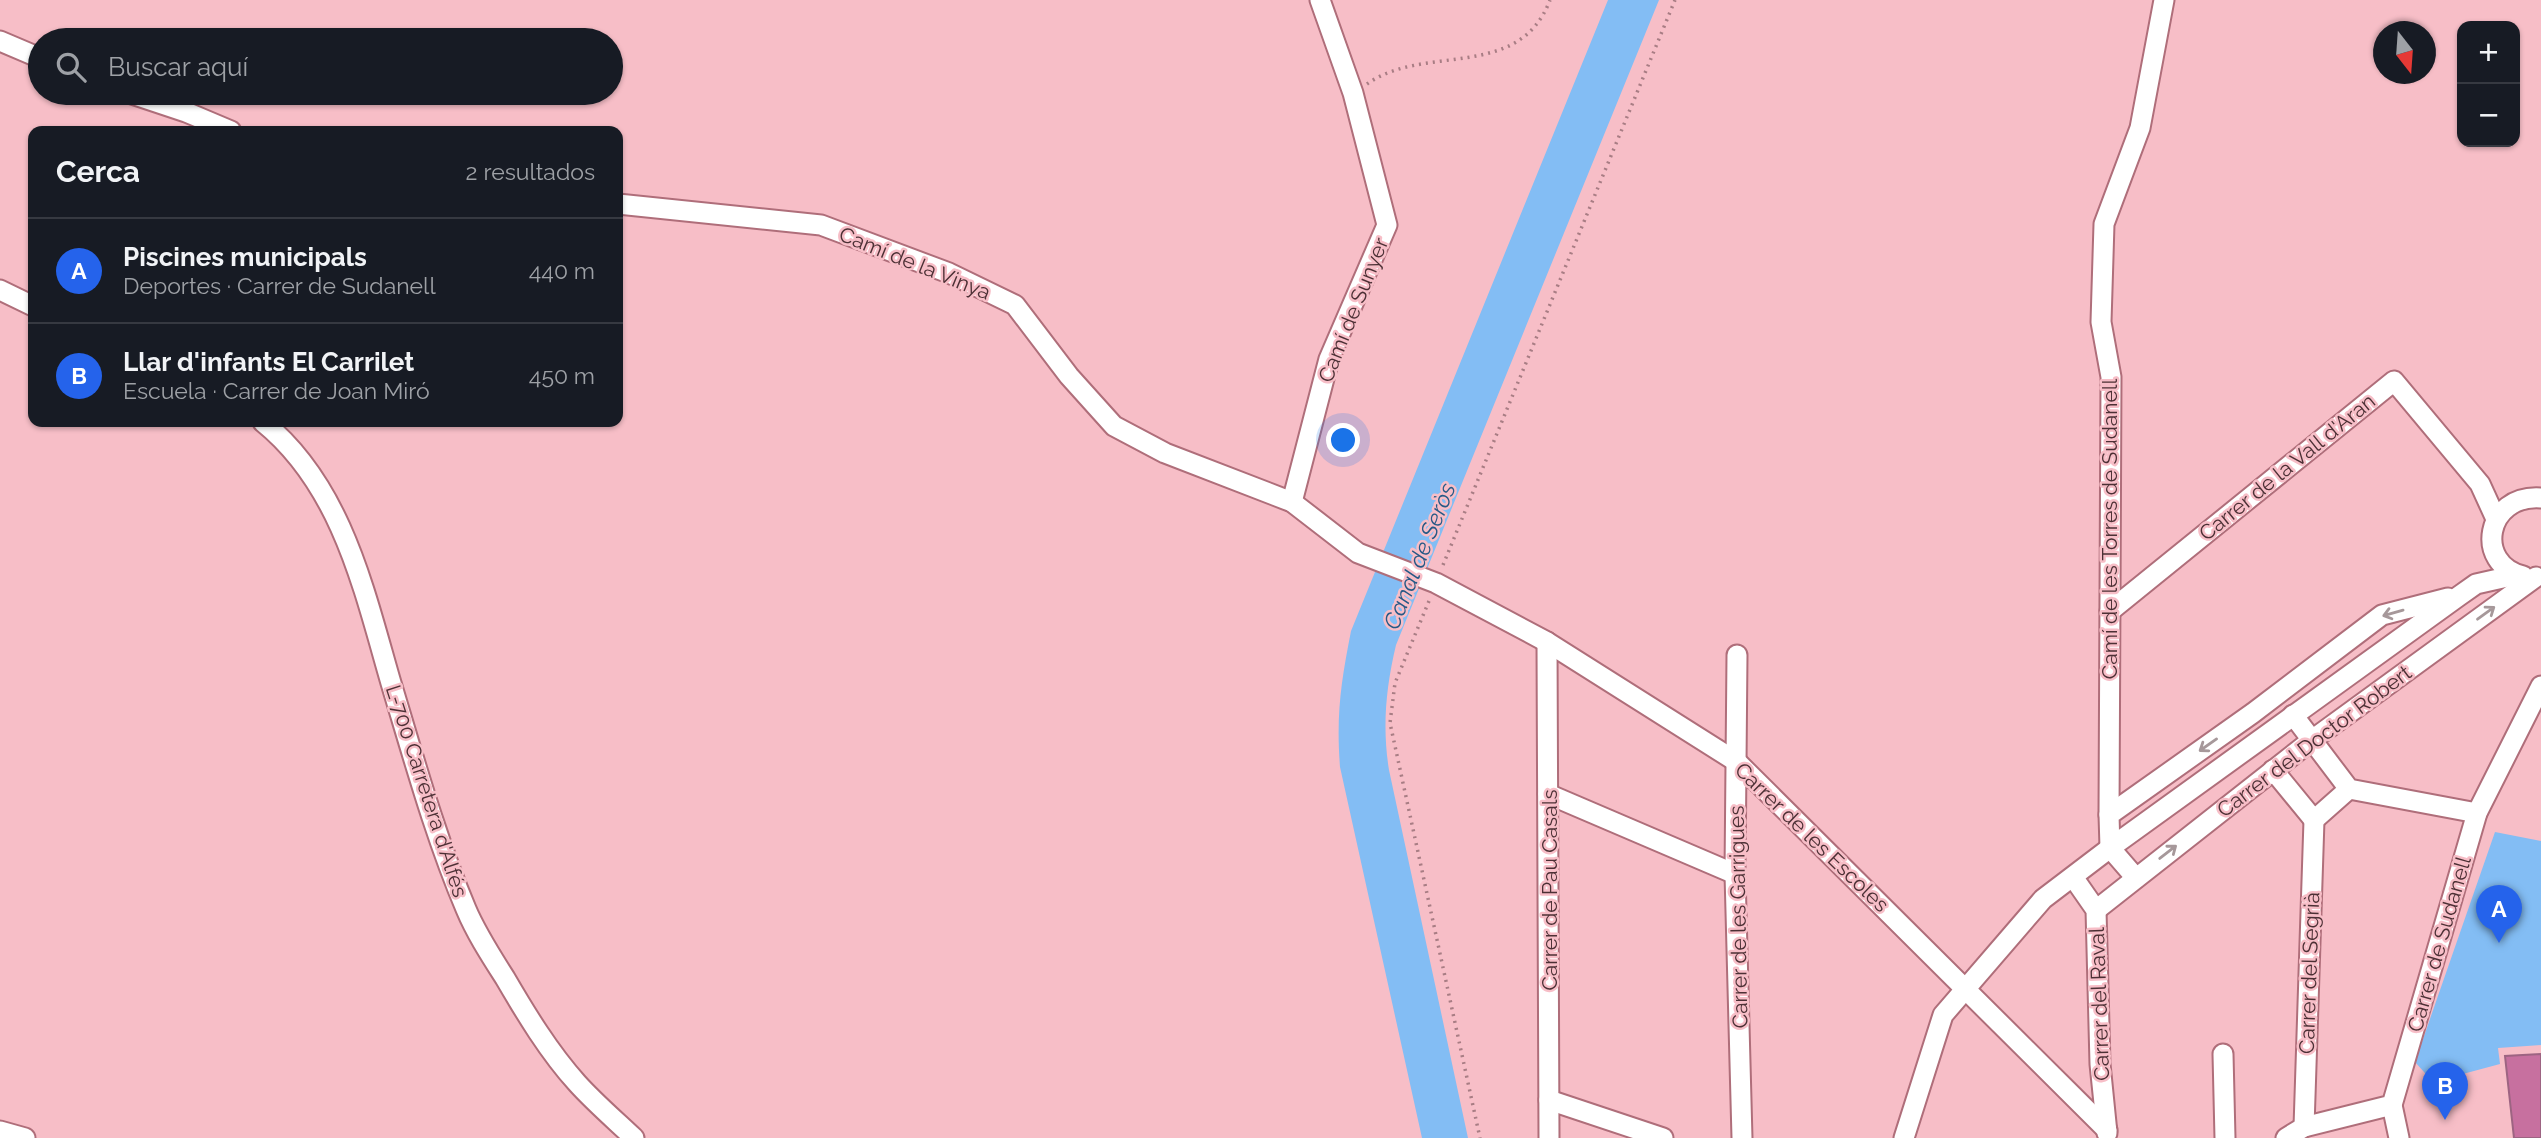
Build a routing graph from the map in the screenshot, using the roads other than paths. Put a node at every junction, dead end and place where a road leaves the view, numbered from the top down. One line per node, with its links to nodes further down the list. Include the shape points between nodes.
1 (1320, 0): 14 (street, Camí de Sunyer, via 1353,93 1387,225 1329,359)
2 (2164, 0): 21 (street, Camí de les Torres de Sudanell, via 2140,128 2104,224 2101,322 2111,377)
3 (0, 41): 4 (street)
4 (28, 53)
5 (165, 105): 6 (street)
6 (219, 126)
7 (623, 205): 14 (street, Camí de la Vinya, via 821,225 949,273 1015,305 1114,426 1165,453)
8 (0, 290): 9 (street)
9 (28, 304)
10 (268, 427): 50 (street, L-700 Carretera d'Alfés, via 292,449 333,508 364,589 414,758 466,910 550,1048 577,1083)
11 (2480, 484): 13 (street, Carrer de la Vall d'Aran); 15 (street, Carrer de la Vall d'Aran); 21 (street, Carrer de la Vall d'Aran, via 2394,381)
12 (2541, 498): 13 (street)
13 (2516, 501): 15 (street)
14 (1292, 502): 18 (street, Camí de la Vinya, via 1359,553)
15 (2496, 519): 16 (street)
16 (2492, 545): 17 (street, via 2505,568); 19 (street)
17 (2531, 577): 19 (street, Carrer del Doctor Robert); 28 (street, Carrer del Doctor Robert, one-way to 17)
18 (1436, 583): 22 (street, Carrer de les Escoles)
19 (2476, 584): 20 (street, Carrer del Doctor Robert)
20 (2459, 596): 25 (street, Carrer del Doctor Robert, one-way to 25, via 2382,615); 26 (street, Carrer del Doctor Robert)
21 (2110, 611): 35 (street, Camí de les Torres de Sudanell)
22 (1547, 642): 30 (street, Carrer de les Escoles); 33 (street, Carrer de Pau Casals)
23 (1737, 655): 30 (street, Carrer de les Garrigues)
24 (2541, 686): 34 (street, Carrer de Sudanell)
25 (2255, 711): 27 (street); 35 (street, Carrer del Doctor Robert, one-way to 35)
26 (2293, 715): 27 (street, Carrer del Doctor Robert); 28 (street)
27 (2271, 731): 29 (street); 37 (street, Carrer del Doctor Robert)
28 (2312, 740): 29 (street, Carrer del Doctor Robert); 32 (street)
29 (2292, 756): 31 (street, Carrer del Doctor Robert)
30 (1737, 762): 38 (street, Carrer de les Garrigues); 42 (street, Carrer de les Escoles)
31 (2273, 771): 36 (street); 40 (street, Carrer del Doctor Robert, one-way to 31)
32 (2349, 789): 34 (street); 36 (street)
33 (1548, 794): 38 (street); 44 (street, Carrer de Pau Casals)
34 (2477, 813): 45 (street, Carrer de Sudanell)
35 (2109, 816): 37 (street)
36 (2314, 820): 46 (street, Carrer del Segrià)
37 (2110, 848): 39 (street, Carrer del Doctor Robert); 40 (street)
38 (1735, 874): 53 (street, Carrer de les Garrigues)
39 (2073, 877): 41 (street, Carrer del Raval); 42 (street, Carrer del Doctor Robert, via 2043,899)
40 (2136, 878): 41 (street, Carrer del Doctor Robert)
41 (2096, 910): 48 (street, Carrer del Raval, via 2100,1064)
42 (1966, 989): 48 (street, Carrer de les Escoles); 54 (street, Carrer del Doctor Robert, via 1943,1015)
43 (2222, 1054): 55 (street)
44 (1549, 1100): 51 (street, Carrer de Pau Casals); 52 (street)
45 (2392, 1105): 46 (street); 57 (street)
46 (2304, 1126): 56 (street)
47 (0, 1131): 49 (street)
48 (2107, 1134)
49 (25, 1138)
50 (634, 1138)
51 (1549, 1138)
52 (1662, 1138)
53 (1742, 1138)
54 (1903, 1138)
55 (2225, 1138)
56 (2286, 1138)
57 (2399, 1138)

